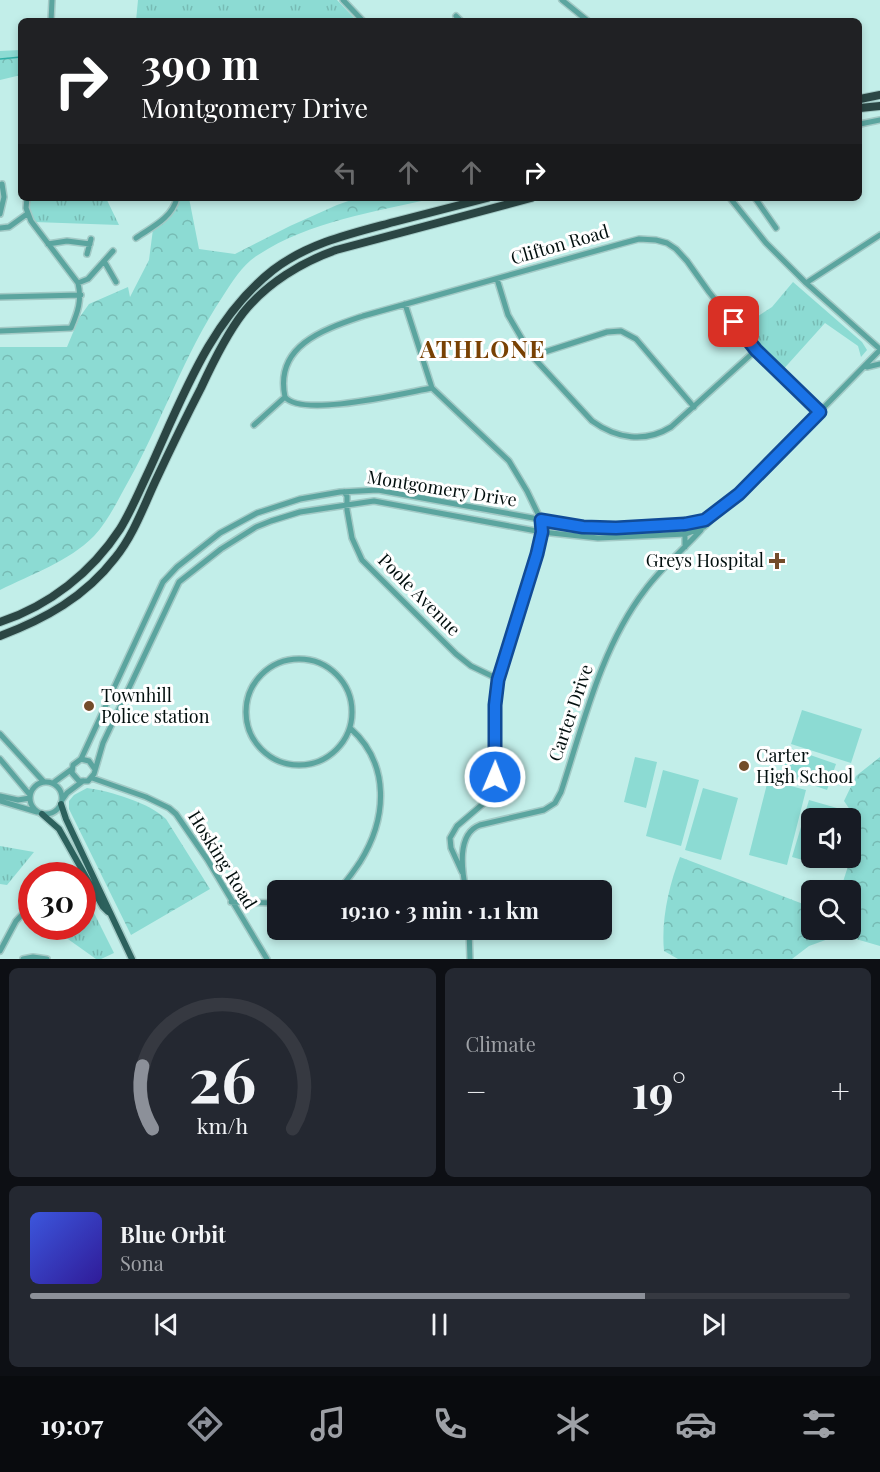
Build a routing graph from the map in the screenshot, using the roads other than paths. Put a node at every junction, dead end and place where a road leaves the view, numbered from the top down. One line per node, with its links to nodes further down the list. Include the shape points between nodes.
1 (52, 0): 4 (street)
2 (343, 0): 5 (street)
3 (562, 0): 6 (street)
4 (51, 18)
5 (360, 18)
6 (583, 18)
7 (880, 95): 8 (highway)
8 (862, 99)
9 (880, 106): 10 (highway)
10 (862, 108)
11 (880, 120): 12 (street)
12 (862, 124)
13 (2, 184): 20 (street)
14 (27, 201): 21 (street)
15 (176, 201): 25 (street, via 170,214)
16 (475, 201): 69 (highway, via 317,245 260,281 210,344 128,514 109,544 63,589)
17 (520, 201): 70 (highway, via 336,250 308,261 279,280 244,312 226,340 117,557 90,585 55,611)
18 (732, 201): 33 (street, via 766,243)
19 (757, 201): 23 (street)
20 (0, 214)
21 (27, 214): 22 (street, via 9,227); 26 (street)
22 (0, 228)
23 (776, 228)
24 (880, 235): 33 (street)
25 (136, 237)
26 (48, 244): 28 (street, via 91,241); 32 (street)
27 (113, 251): 29 (street)
28 (87, 254)
29 (104, 261): 31 (street); 32 (street, via 88,279)
30 (497, 279): 36 (street, Clifton Road); 38 (street, Clifton Road, via 639,239 667,243 687,261); 40 (street, via 508,315)
31 (116, 282)
32 (78, 283): 34 (street)
33 (806, 283): 39 (street)
34 (81, 295): 35 (street); 37 (street, via 71,328)
35 (0, 297)
36 (405, 304): 43 (street); 44 (street, Clifton Road, via 323,330 307,340 286,368)
37 (0, 331)
38 (756, 350): 45 (street); 46 (street, Clifton Road)
39 (880, 350): 42 (street, Montgomery Drive)
40 (532, 356): 45 (street, via 607,332 626,333 636,339); 45 (street, via 592,421 611,432 647,438 658,435)
41 (880, 364): 42 (street)
42 (864, 368): 46 (street, Montgomery Drive)
43 (432, 388): 44 (street, via 319,406 294,404); 55 (street, via 509,461)
44 (285, 397): 47 (street)
45 (694, 407)
46 (820, 412): 52 (street, Montgomery Drive)
47 (254, 425)
48 (342, 492): 49 (street, Montgomery Drive, via 378,490); 51 (street, Poole Avenue, via 339,499); 61 (street, Montgomery Drive, via 278,504)
49 (449, 504): 50 (street, Montgomery Drive); 53 (street)
50 (456, 505): 54 (street); 55 (street, Montgomery Drive)
51 (345, 507): 53 (street, Montgomery Drive, via 382,501); 66 (street, Montgomery Drive, via 291,514 256,527); 71 (street, Poole Avenue, via 357,551 372,571 471,666)
52 (718, 512): 56 (street, Montgomery Drive); 58 (street, Montgomery Drive)
53 (447, 514): 54 (street, Montgomery Drive)
54 (454, 515): 60 (street, Montgomery Drive)
55 (541, 520): 57 (street, Montgomery Drive); 60 (street)
56 (685, 524): 59 (street, Montgomery Drive); 62 (street)
57 (606, 527): 59 (street, Montgomery Drive); 63 (street)
58 (704, 527): 62 (street, Montgomery Drive); 67 (street)
59 (616, 528): 64 (street)
60 (542, 532): 63 (street, Montgomery Drive); 71 (street)
61 (220, 533): 65 (street, Montgomery Drive); 66 (street)
62 (686, 534): 64 (street, Montgomery Drive); 67 (street)
63 (607, 537): 64 (street, Montgomery Drive)
64 (617, 537)
65 (212, 539): 68 (street); 72 (street, Montgomery Drive, via 163,582)
66 (228, 544): 68 (street, Montgomery Drive)
67 (685, 547): 91 (street, Carter Drive, via 644,590 614,643 555,802 544,810 476,826)
68 (221, 549): 73 (street, Montgomery Drive, via 179,582)
69 (0, 622)
70 (0, 636)
71 (498, 680): 90 (street, via 493,786 484,803 454,830)
72 (102, 714): 73 (street); 77 (street, Montgomery Drive)
73 (114, 720): 79 (street, Montgomery Drive)
74 (350, 728): 74 (street, via 338,748 321,761 288,765 260,748 248,721 247,701 256,681 272,666 297,659 322,663 345,685 352,706); 95 (street, via 361,738 377,768 381,807 368,847)
75 (0, 734): 82 (street)
76 (0, 759): 86 (street)
77 (81, 759): 78 (street); 79 (street, via 89,761)
78 (72, 769): 83 (street); 84 (street)
79 (94, 769): 80 (street); 81 (street, Hosking Road)
80 (92, 778): 81 (street, Hosking Road); 83 (street)
81 (104, 781): 98 (street, Hosking Road, via 176,814)
82 (44, 782): 84 (street); 86 (street, via 35,786)
83 (83, 782): 88 (street, via 67,793)
84 (53, 783): 88 (street, via 60,790)
85 (0, 796): 86 (street, via 18,800)
86 (30, 796): 89 (street, via 32,806)
87 (0, 801): 89 (street)
88 (62, 802): 89 (street, via 51,813); 93 (main road)
89 (41, 813): 92 (main road, via 59,829)
90 (451, 848): 91 (street); 94 (street)
91 (463, 850): 94 (street)
92 (78, 862)
93 (81, 862)
94 (462, 872): 96 (street)
95 (348, 880)
96 (464, 880)
97 (96, 888): 105 (main road, via 108,904)
98 (231, 902): 99 (street); 106 (street, Hosking Road)
99 (267, 903)
100 (18, 919): 102 (street)
101 (469, 940): 107 (street)
102 (0, 951)
103 (23, 959): 104 (street)
104 (47, 959)
105 (132, 959)
106 (267, 959)
107 (470, 959)

